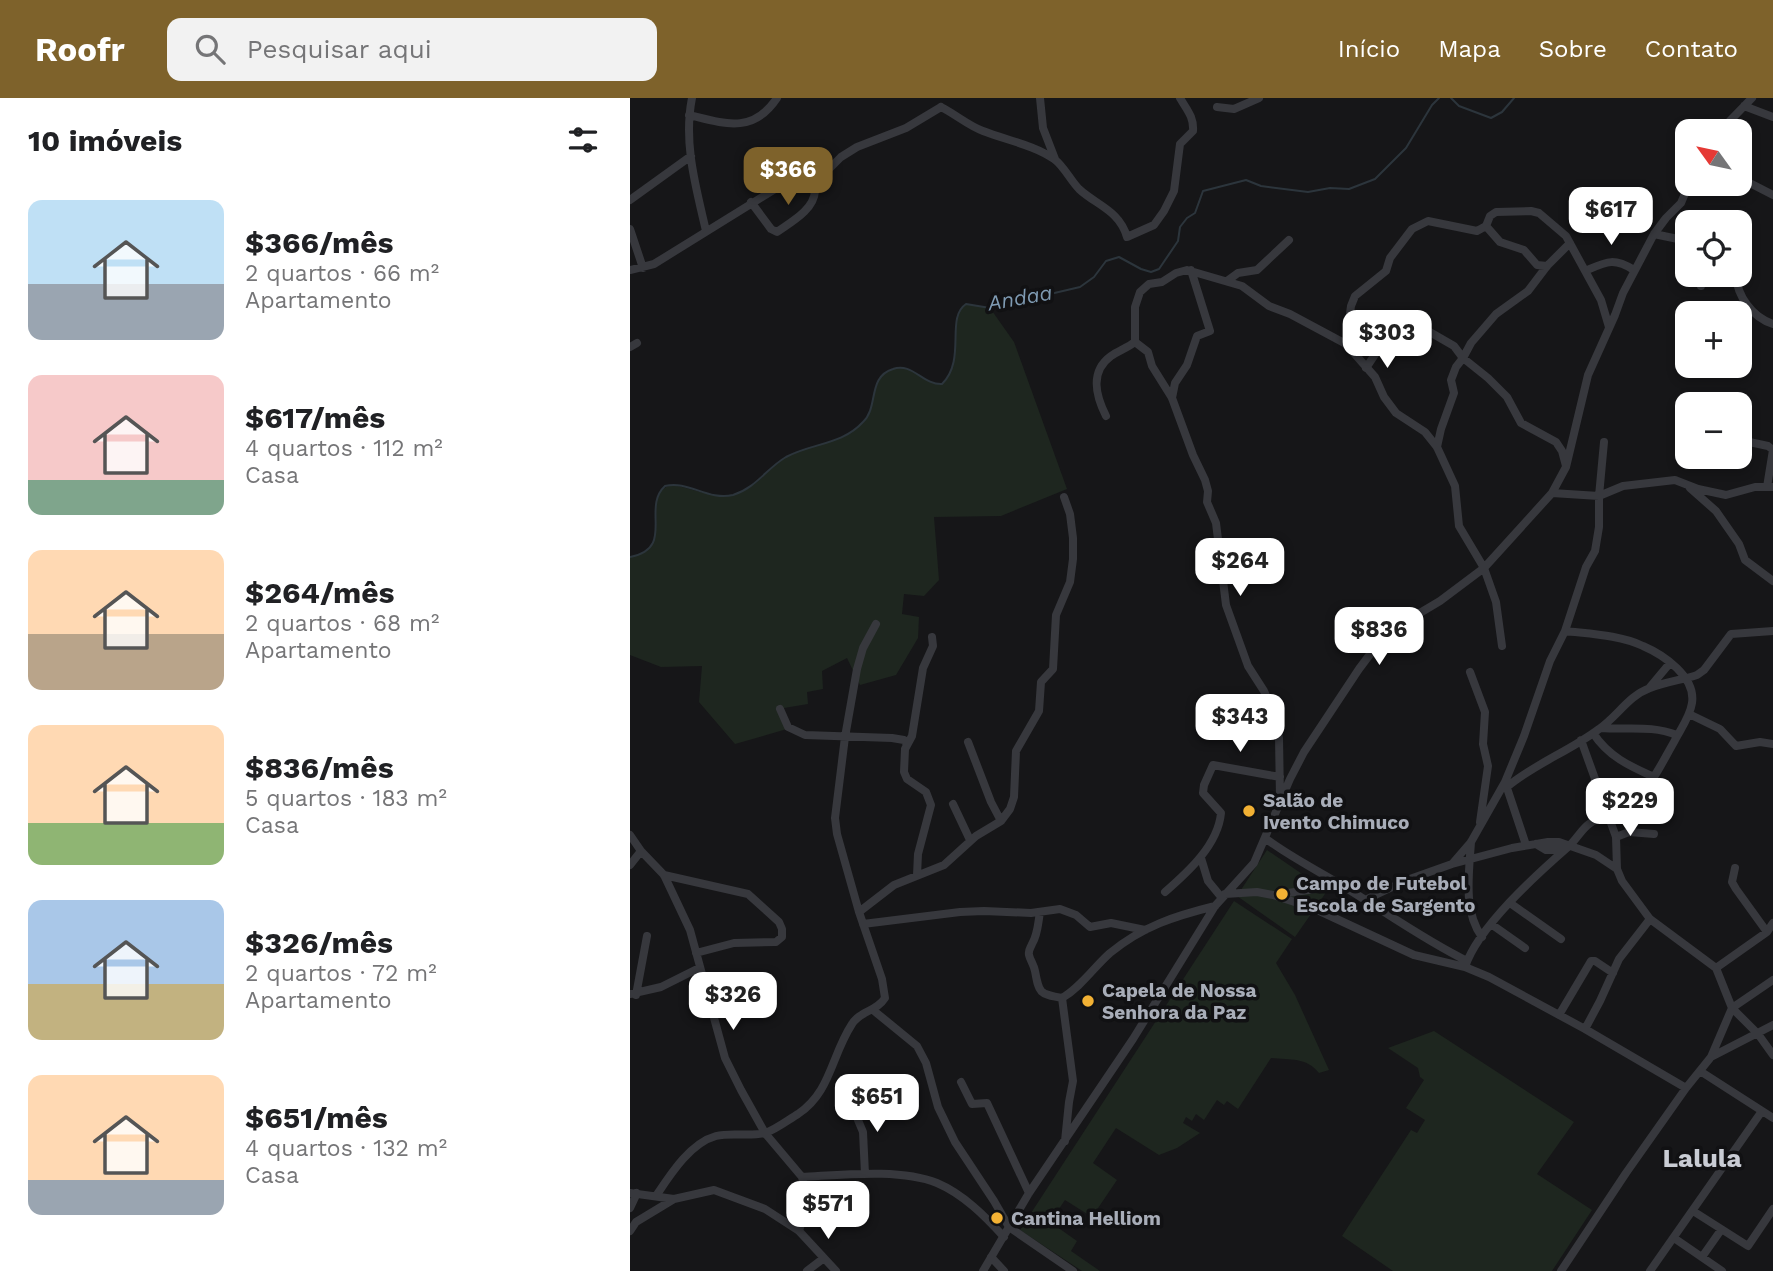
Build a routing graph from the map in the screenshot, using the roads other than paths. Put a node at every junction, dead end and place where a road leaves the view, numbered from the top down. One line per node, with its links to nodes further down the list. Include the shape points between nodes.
1 (692, 98): 12 (street)
2 (777, 98): 12 (street, via 757,120 721,122)
3 (1040, 98): 11 (street)
4 (1046, 98): 11 (street)
5 (1180, 98): 16 (street, via 1193,131 1178,148 1174,191 1154,225 1144,231 1128,237 1124,226 1079,190)
6 (1259, 98): 10 (street, via 1234,109)
7 (1752, 98): 9 (street)
8 (940, 103): 16 (street, via 980,130); 17 (street, via 906,128 841,157 822,178)
9 (1744, 106): 13 (street); 14 (street)
10 (1217, 107)
11 (1041, 112): 16 (street)
12 (689, 115): 15 (street)
13 (1773, 117)
14 (1732, 119)
15 (691, 156): 21 (street); 25 (street)
16 (1055, 159)
17 (810, 182): 22 (street, via 788,181); 22 (street, via 815,191 812,201 777,232)
18 (1752, 184): 19 (street)
19 (1773, 195)
20 (1684, 196): 26 (street)
21 (630, 200)
22 (751, 202): 25 (street)
23 (1486, 226): 29 (street, via 1496,212 1531,211 1546,218); 30 (street, via 1500,242 1524,250 1537,265); 41 (street, via 1477,231 1428,221 1412,229 1386,271 1355,296)
24 (630, 229): 31 (street)
25 (706, 231): 31 (street)
26 (1654, 234): 27 (street); 34 (street)
27 (1675, 239)
28 (1289, 240): 36 (street, via 1257,270 1238,273)
29 (1570, 243): 30 (street); 35 (street)
30 (1548, 265): 42 (street, via 1528,291 1483,328)
31 (643, 268): 32 (street)
32 (630, 270)
33 (1191, 270): 36 (street); 40 (street, via 1149,284 1140,292); 44 (street, via 1210,331 1197,336)
34 (1634, 270): 35 (street, via 1612,261); 39 (street)
35 (1585, 271): 39 (street)
36 (1227, 281): 41 (street)
37 (1738, 287): 38 (street, via 1753,311)
38 (1773, 324)
39 (1609, 327): 49 (street, via 1588,375)
40 (1135, 342): 44 (street, via 1148,352); 45 (street, via 1099,368 1096,390)
41 (1346, 344): 43 (street)
42 (1463, 358): 43 (street, via 1454,346 1428,331 1400,330 1382,337); 48 (street, via 1451,380 1454,393); 49 (street, via 1507,397 1521,424 1556,442)
43 (1366, 368): 48 (street, via 1396,413 1425,432)
44 (1172, 398): 75 (street, via 1208,491 1221,553 1222,584 1236,635 1274,714)
45 (1106, 416)
46 (1604, 443): 53 (street)
47 (1752, 443): 51 (street, via 1773,450)
48 (1437, 447): 55 (street, via 1455,486 1458,526)
49 (1566, 467): 52 (street)
50 (1689, 486): 51 (street, via 1726,495); 53 (street, via 1675,481 1630,485); 56 (street, via 1716,511 1745,560)
51 (1770, 487)
52 (1552, 493): 53 (street); 55 (street)
53 (1599, 496): 58 (street, via 1595,551)
54 (1064, 497): 81 (street, via 1073,538 1070,582 1056,615 1053,669 1041,682 1039,711 1016,751 1014,797)
55 (1485, 568): 61 (street, via 1496,602); 78 (street, via 1398,626 1374,649 1304,752)
56 (1773, 581)
57 (876, 624): 70 (street, via 863,648)
58 (1565, 631): 62 (street, via 1627,641); 77 (street)
59 (1773, 631): 64 (street, via 1731,634 1704,670)
60 (932, 637): 73 (street)
61 (1502, 646)
62 (1670, 663): 64 (street); 65 (street)
63 (1470, 672): 82 (street, via 1485,712 1483,744 1488,766)
64 (1686, 679): 65 (street); 67 (street, via 1692,694)
65 (1650, 687): 68 (street)
66 (780, 709): 70 (street, via 795,732)
67 (1689, 714): 69 (street); 74 (street, via 1720,729 1736,746)
68 (1597, 730): 69 (street, via 1659,728); 71 (street); 76 (street, via 1601,746)
69 (1677, 735): 76 (street)
70 (845, 737): 73 (street, via 892,738); 107 (street, via 835,818)
71 (1581, 740): 77 (street); 80 (street)
72 (968, 742): 81 (street)
73 (907, 744): 99 (street, via 905,775 926,792 931,805)
74 (1773, 744)
75 (1280, 777): 78 (street); 92 (street, via 1213,765 1203,793 1219,808 1221,817)
76 (1654, 777): 80 (street, via 1628,806)
77 (1506, 785): 82 (street); 89 (street)
78 (1280, 801): 86 (street)
79 (953, 804): 87 (street)
80 (1609, 814): 85 (street); 90 (street, via 1591,823)
81 (1001, 821): 87 (street)
82 (1479, 830): 88 (street)
83 (1654, 834): 85 (street, via 1629,832)
84 (630, 835): 91 (street)
85 (1616, 837): 96 (street)
86 (1265, 838): 100 (street); 103 (street, via 1254,863)
87 (970, 841): 99 (street, via 944,865)
88 (1471, 842): 93 (street); 94 (street)
89 (1526, 845): 90 (street, via 1559,842); 93 (street)
90 (1567, 848): 96 (street, via 1596,855); 105 (street)
91 (641, 850): 95 (street); 98 (street)
92 (1201, 858): 101 (street); 103 (street, via 1208,881)
93 (1470, 860): 94 (street); 116 (street, via 1472,919)
94 (1452, 864): 104 (street)
95 (630, 865)
96 (1617, 869): 109 (street)
97 (1735, 869): 114 (street, via 1735,889)
98 (664, 875): 119 (street, via 690,930); 119 (street, via 748,894 782,929 776,942 734,943)
99 (917, 875): 107 (street, via 894,885)
100 (1341, 885): 102 (street); 104 (street)
101 (1165, 892)
102 (1273, 895): 103 (street); 120 (street, via 1313,908 1414,955)
103 (1224, 896): 106 (street)
104 (1365, 900): 120 (street)
105 (1510, 903): 112 (street); 117 (street)
106 (1215, 906): 113 (street); 142 (street)
107 (859, 912): 111 (street)
108 (1040, 912): 111 (street, via 972,911); 113 (street, via 1060,909 1072,912 1090,927 1111,923); 126 (street, via 1029,956 1040,991)
109 (1650, 919): 122 (street); 123 (street)
110 (1773, 923): 114 (street)
111 (863, 924): 128 (street, via 884,991 882,1003)
112 (1491, 924): 116 (street); 118 (street)
113 (1144, 930): 126 (street, via 1109,954)
114 (1767, 932): 122 (street)
115 (647, 936): 125 (street)
116 (1482, 937): 120 (street)
117 (1561, 939)
118 (1525, 948)
119 (695, 953): 121 (street)
120 (1466, 964): 129 (street)
121 (699, 968): 125 (street, via 676,982); 141 (street, via 725,1058)
122 (1716, 968): 127 (street)
123 (1613, 973): 129 (street, via 1591,961); 131 (street)
124 (1773, 980): 127 (street)
125 (633, 995)
126 (1062, 998): 142 (street, via 1073,1081)
127 (1732, 1007): 132 (street); 134 (street)
128 (873, 1010): 141 (street, via 852,1024 814,1101); 152 (street, via 918,1046 955,1142)
129 (1559, 1015): 131 (street)
130 (1773, 1025): 132 (street)
131 (1585, 1029): 137 (street)
132 (1758, 1034): 133 (street); 134 (street)
133 (1773, 1055)
134 (1710, 1057): 135 (street)
135 (1700, 1070): 137 (street); 139 (street)
136 (961, 1082): 146 (street, via 972,1104 987,1103)
137 (1686, 1088): 166 (street)
138 (850, 1101): 143 (street, via 863,1132)
139 (1762, 1111): 140 (street); 151 (street)
140 (1773, 1118)
141 (765, 1133): 144 (street); 147 (street, via 720,1135 708,1140 689,1153)
142 (1065, 1142): 146 (street)
143 (864, 1174): 144 (street); 156 (street, via 937,1183 975,1207)
144 (802, 1177): 155 (street, via 805,1210)
145 (634, 1193): 147 (street); 149 (street)
146 (1029, 1193): 152 (street)
147 (656, 1196): 148 (street)
148 (674, 1199): 153 (street); 155 (street, via 714,1190 765,1209)
149 (630, 1208)
150 (1773, 1209): 154 (street, via 1748,1246)
151 (1693, 1211): 154 (street); 157 (street)
152 (1009, 1227): 156 (street); 165 (street)
153 (631, 1228)
154 (1721, 1230): 159 (street)
155 (799, 1231): 160 (street)
156 (1004, 1237): 158 (street)
157 (1674, 1238): 159 (street); 167 (street)
158 (991, 1257): 163 (street); 164 (street)
159 (1702, 1257): 168 (street)
160 (824, 1258): 161 (street); 162 (street)
161 (807, 1271)
162 (836, 1271)
163 (983, 1271)
164 (1004, 1271)
165 (1073, 1271)
166 (1562, 1271)
167 (1650, 1271)
168 (1722, 1271)

